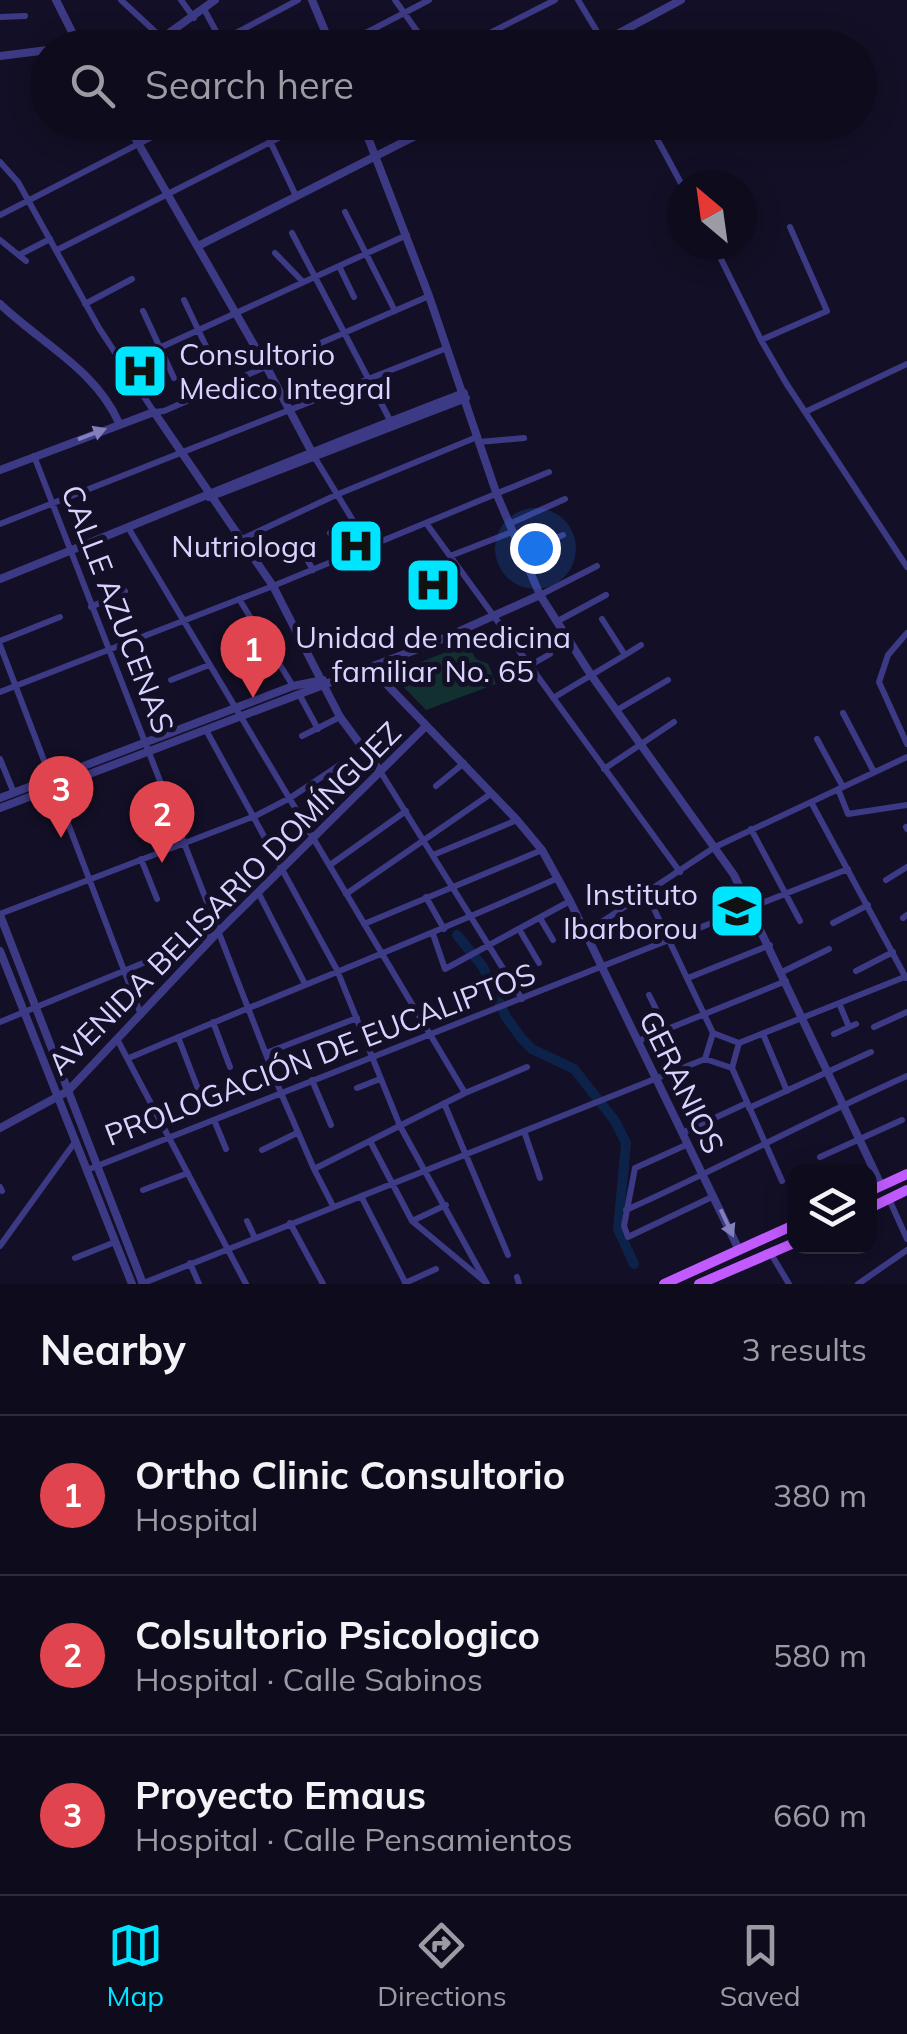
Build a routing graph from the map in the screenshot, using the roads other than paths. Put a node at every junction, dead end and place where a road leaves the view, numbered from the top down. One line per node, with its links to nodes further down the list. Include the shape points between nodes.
1 (57, 0): 17 (street)
2 (120, 0): 18 (street)
3 (180, 0): 16 (street)
4 (215, 0): 12 (street)
5 (298, 0): 21 (street)
6 (312, 0): 22 (street)
7 (395, 0): 13 (street)
8 (429, 0): 13 (street)
9 (556, 0): 25 (street)
10 (578, 0): 26 (street)
11 (682, 0): 27 (street)
12 (204, 9): 16 (street); 20 (street)
13 (404, 13): 23 (street); 24 (street)
14 (25, 16): 15 (street)
15 (0, 17)
16 (194, 18): 19 (street)
17 (72, 30)
18 (153, 30)
19 (175, 30)
20 (215, 30)
21 (247, 30)
22 (326, 30)
23 (370, 30)
24 (416, 30)
25 (496, 30)
26 (596, 30)
27 (630, 30)
28 (30, 52): 29 (street)
29 (0, 56)
30 (136, 140): 38 (street)
31 (146, 140): 38 (street)
32 (270, 140): 37 (street)
33 (277, 140): 37 (street)
34 (369, 140): 39 (street)
35 (408, 140): 39 (street)
36 (658, 140): 41 (street)
37 (271, 143): 42 (street); 43 (street)
38 (138, 144): 42 (street); 44 (street)
39 (376, 156): 43 (street); 49 (street)
40 (0, 162): 44 (street)
41 (674, 170)
42 (168, 196): 52 (street); 53 (street)
43 (296, 196): 52 (street)
44 (27, 200): 46 (street); 51 (street)
45 (345, 212): 54 (street)
46 (0, 215)
47 (790, 227): 73 (street, via 826,310)
48 (292, 233): 60 (street)
49 (407, 234): 54 (street); 63 (street)
50 (0, 240): 55 (street)
51 (50, 240): 53 (street); 55 (street)
52 (198, 246): 70 (street)
53 (57, 250): 67 (street)
54 (368, 253): 59 (street); 68 (street)
55 (19, 254): 58 (street)
56 (275, 254): 62 (street)
57 (721, 260): 73 (street)
58 (26, 261)
59 (339, 266): 60 (street); 64 (street)
60 (314, 278): 62 (street); 72 (street)
61 (132, 280): 67 (street)
62 (303, 282): 70 (street)
63 (430, 296): 68 (street); 75 (street)
64 (354, 297)
65 (184, 300): 71 (street)
66 (0, 304): 86 (street, via 88,375)
67 (85, 304): 77 (street)
68 (395, 310): 72 (street)
69 (143, 311): 74 (street)
70 (235, 312): 71 (street); 79 (street)
71 (197, 329): 74 (street); 76 (street)
72 (344, 333): 79 (street); 81 (street)
73 (761, 340): 85 (street)
74 (161, 347): 77 (street); 80 (street)
75 (448, 347): 81 (street); 82 (street)
76 (214, 361)
77 (124, 364): 84 (street)
78 (907, 364): 85 (street)
79 (266, 366): 83 (street); 84 (street)
80 (174, 378)
81 (366, 378): 83 (street); 87 (street)
82 (465, 395): 87 (street); 89 (street)
83 (288, 409): 90 (street); 92 (street)
84 (154, 412): 86 (street); 90 (street)
85 (805, 412): 114 (street)
86 (120, 424): 91 (street, one-way to 86)
87 (392, 424): 92 (street)
88 (524, 438): 89 (street)
89 (478, 439): 96 (street); 97 (street)
90 (182, 452): 95 (street); 99 (street)
91 (34, 456): 93 (street); 99 (street, CALLE AZUCENAS)
92 (313, 456): 95 (street); 96 (street)
93 (0, 470)
94 (549, 472): 97 (street)
95 (209, 495): 104 (street); 107 (street)
96 (336, 495): 100 (street); 107 (street)
97 (497, 495): 101 (street); 103 (street)
98 (565, 499): 103 (street)
99 (52, 504): 102 (street); 110 (street, CALLE AZUCENAS)
100 (352, 522): 105 (street); 109 (street)
101 (426, 523): 109 (street); 112 (street)
102 (0, 524)
103 (511, 528): 111 (street); 112 (street)
104 (129, 529): 110 (street); 125 (street)
105 (330, 532)
106 (563, 534): 111 (street)
107 (242, 539): 117 (street)
108 (297, 541): 115 (street)
109 (369, 547): 115 (street)
110 (70, 551): 116 (street); 122 (street, CALLE AZUCENAS)
111 (521, 552): 119 (street)
112 (450, 556): 124 (street)
113 (596, 566): 119 (street)
114 (907, 567)
115 (313, 570): 117 (street)
116 (0, 579)
117 (273, 586): 121 (street); 140 (street)
118 (125, 592): 122 (street)
119 (540, 594): 124 (street); 127 (street)
120 (606, 595): 127 (street)
121 (239, 599): 125 (street); 142 (street)
122 (91, 607): 131 (street, CALLE AZUCENAS)
123 (60, 618): 129 (street)
124 (494, 618): 135 (street); 136 (street)
125 (182, 619): 131 (street); 134 (street)
126 (602, 619): 133 (street)
127 (556, 622): 137 (street)
128 (907, 633): 155 (street, via 888,655 879,682)
129 (0, 643): 141 (street)
130 (641, 646): 133 (street)
131 (108, 649): 141 (street); 157 (street, CALLE AZUCENAS)
132 (550, 654): 135 (street)
133 (625, 655): 137 (street)
134 (209, 666): 138 (street); 146 (street)
135 (529, 666): 144 (street)
136 (371, 668): 140 (street); 150 (street, GERANIOS)
137 (591, 675): 144 (street); 145 (street)
138 (171, 680)
139 (668, 680): 145 (street)
140 (324, 682): 142 (street); 148 (street)
141 (16, 686): 143 (street); 165 (street)
142 (296, 690): 146 (street); 151 (street)
143 (0, 692)
144 (553, 698): 162 (street)
145 (617, 710): 156 (street)
146 (237, 712): 152 (street); 157 (street); 171 (street)
147 (843, 713): 164 (street)
148 (340, 717): 151 (street); 163 (street)
149 (674, 722): 156 (street)
150 (426, 726): 160 (street, GERANIOS); 163 (street, AVENIDA BELISARIO DOMÍNGUEZ)
151 (318, 728): 153 (street)
152 (206, 730): 157 (street); 176 (street)
153 (302, 736)
154 (817, 739): 167 (street)
155 (907, 744)
156 (641, 745): 162 (street); 182 (street)
157 (148, 747): 165 (street); 181 (street, CALLE AZUCENAS)
158 (907, 756): 164 (street)
159 (0, 760): 168 (street)
160 (464, 763): 166 (street); 169 (street, GERANIOS)
161 (341, 764): 171 (street)
162 (604, 769): 190 (street)
163 (380, 772): 175 (street); 179 (street, AVENIDA BELISARIO DOMÍNGUEZ)
164 (874, 772): 167 (street)
165 (55, 782): 168 (street); 174 (street); 192 (street)
166 (436, 786)
167 (841, 788): 172 (street); 173 (street, via 848,814)
168 (14, 793): 170 (street)
169 (492, 793): 177 (street, GERANIOS); 180 (street)
170 (0, 798)
171 (290, 798): 176 (street); 179 (street)
172 (812, 802): 178 (street); 189 (street)
173 (907, 805)
174 (0, 808)
175 (406, 811): 180 (street); 186 (street)
176 (255, 816): 181 (street); 187 (street)
177 (517, 820): 183 (street, GERANIOS); 184 (street)
178 (752, 829): 182 (street); 198 (street)
179 (314, 838): 186 (street); 187 (street, AVENIDA BELISARIO DOMÍNGUEZ)
180 (424, 840): 184 (street); 196 (street)
181 (183, 843): 185 (street); 212 (street, CALLE AZUCENAS)
182 (715, 848): 190 (street); 203 (street)
183 (542, 850): 191 (street, GERANIOS); 194 (street)
184 (433, 856): 194 (street)
185 (142, 859): 192 (street); 200 (street)
186 (330, 865): 196 (street)
187 (282, 868): 195 (street, AVENIDA BELISARIO DOMÍNGUEZ); 225 (street)
188 (907, 868): 193 (street)
189 (848, 869): 198 (street, PROLOGACIÓN DE EUCALIPTOS); 202 (street)
190 (680, 872): 197 (street)
191 (558, 878): 201 (street, GERANIOS); 205 (street)
192 (90, 879): 204 (street); 227 (street)
193 (886, 880)
194 (453, 887): 199 (street); 205 (street)
195 (258, 892): 212 (street, AVENIDA BELISARIO DOMÍNGUEZ); 231 (street)
196 (346, 894): 209 (street)
197 (647, 894): 213 (street); 215 (street)
198 (786, 894): 203 (street, PROLOGACIÓN DE EUCALIPTOS); 207 (street)
199 (426, 898): 209 (street); 210 (street)
200 (157, 899)
201 (570, 902): 206 (street); 213 (street, GERANIOS)
202 (868, 905): 208 (street); 221 (street)
203 (751, 908): 215 (street, PROLOGACIÓN DE EUCALIPTOS); 217 (street)
204 (0, 915): 235 (street)
205 (472, 917): 210 (street); 218 (street)
206 (540, 918): 211 (street); 216 (street)
207 (800, 921)
208 (833, 923)
209 (364, 924): 222 (street)
210 (444, 929): 214 (street)
211 (520, 929): 218 (street); 223 (street)
212 (218, 932): 227 (street); 236 (street, CALLE AZUCENAS); 240 (street, AVENIDA BELISARIO DOMÍNGUEZ)
213 (585, 933): 224 (street, GERANIOS)
214 (433, 934): 218 (street, via 445,970); 222 (street)
215 (668, 939): 224 (street, PROLOGACIÓN DE EUCALIPTOS); 230 (street)
216 (552, 940)
217 (770, 944): 228 (street); 230 (street)
218 (489, 946): 233 (street)
219 (829, 950): 228 (street)
220 (0, 951): 237 (street)
221 (892, 952): 226 (street); 229 (street)
222 (381, 953): 225 (street); 247 (street)
223 (539, 963)
224 (601, 967): 233 (street, PROLOGACIÓN DE EUCALIPTOS); 253 (street, GERANIOS)
225 (337, 970): 231 (street); 241 (street)
226 (856, 972)
227 (124, 973): 235 (street); 240 (street)
228 (784, 977): 239 (street); 242 (street)
229 (907, 977): 234 (street)
230 (688, 978): 239 (street)
231 (305, 984): 236 (street)
232 (650, 995): 246 (street)
233 (522, 1000): 247 (street, PROLOGACIÓN DE EUCALIPTOS)
234 (839, 1003): 242 (street); 250 (street, via 852,1026)
235 (35, 1007): 237 (street); 270 (street)
236 (249, 1007): 244 (street); 256 (street, CALLE AZUCENAS)
237 (23, 1012): 243 (street); 274 (street)
238 (907, 1012): 245 (street)
239 (703, 1013): 246 (street); 248 (street)
240 (142, 1015): 252 (street, AVENIDA BELISARIO DOMÍNGUEZ)
241 (357, 1018): 256 (street); 258 (street)
242 (804, 1018): 249 (street); 263 (street)
243 (0, 1022)
244 (213, 1022): 251 (street); 260 (street)
245 (874, 1027)
246 (666, 1029): 253 (street)
247 (431, 1034): 258 (street, PROLOGACIÓN DE EUCALIPTOS); 273 (street)
248 (712, 1034): 254 (street); 259 (street)
249 (763, 1034): 254 (street); 271 (street)
250 (834, 1034)
251 (178, 1037): 257 (street); 269 (street)
252 (117, 1039): 257 (street); 270 (street, AVENIDA BELISARIO DOMÍNGUEZ)
253 (636, 1042): 266 (street, GERANIOS)
254 (738, 1042): 262 (street)
255 (871, 1052): 263 (street)
256 (266, 1054): 272 (street, CALLE AZUCENAS)
257 (129, 1058): 286 (street)
258 (372, 1058): 265 (street); 267 (street, PROLOGACIÓN DE EUCALIPTOS)
259 (705, 1059): 262 (street); 266 (street)
260 (230, 1067)
261 (527, 1068): 273 (street)
262 (732, 1068): 277 (street)
263 (829, 1072): 271 (street); 276 (street)
264 (907, 1076): 276 (street)
265 (380, 1079): 268 (street); 281 (street)
266 (654, 1079): 283 (street); 285 (street, GERANIOS)
267 (312, 1080): 272 (street, PROLOGACIÓN DE EUCALIPTOS); 280 (street)
268 (357, 1088)
269 (198, 1090)
270 (68, 1091): 274 (street, AVENIDA BELISARIO DOMÍNGUEZ); 296 (street)
271 (787, 1091): 277 (street)
272 (280, 1093): 278 (street, PROLOGACIÓN DE EUCALIPTOS); 284 (street, CALLE AZUCENAS)
273 (465, 1093): 275 (street)
274 (57, 1099): 282 (street, AVENIDA BELISARIO DOMÍNGUEZ); 288 (street)
275 (444, 1103): 281 (street); 294 (street)
276 (844, 1104): 287 (street); 291 (street)
277 (748, 1105): 285 (street); 291 (street)
278 (214, 1120): 286 (street, PROLOGACIÓN DE EUCALIPTOS); 292 (street)
279 (902, 1120): 287 (street)
280 (330, 1125)
281 (400, 1126): 289 (street); 298 (street)
282 (0, 1128)
283 (524, 1130): 294 (street); 303 (street)
284 (297, 1133): 293 (street); 297 (street, CALLE AZUCENAS)
285 (681, 1134): 290 (street, GERANIOS)
286 (169, 1136): 296 (street, PROLOGACIÓN DE EUCALIPTOS); 300 (street)
287 (860, 1139): 295 (street); 306 (street)
288 (76, 1142): 299 (street); 324 (street)
289 (370, 1142): 297 (street); 305 (street)
290 (686, 1145): 302 (street, GERANIOS); 316 (street, via 635,1168)
291 (766, 1145): 302 (street); 304 (street)
292 (226, 1149)
293 (262, 1150)
294 (467, 1153): 298 (street); 330 (street)
295 (820, 1157)
296 (97, 1165): 299 (street, PROLOGACIÓN DE EUCALIPTOS); 335 (street)
297 (314, 1169): 315 (street, CALLE AZUCENAS)
298 (426, 1169): 305 (street); 314 (street)
299 (87, 1170): 323 (street)
300 (188, 1173): 308 (street); 326 (street)
301 (907, 1174): 306 (main road)
302 (704, 1176): 311 (street, GERANIOS); 316 (street)
303 (540, 1178)
304 (782, 1181)
305 (390, 1184): 310 (street); 318 (street)
306 (881, 1185): 307 (main road)
307 (877, 1187)
308 (144, 1190)
309 (907, 1190): 312 (main road)
310 (361, 1196): 315 (street); 339 (street)
311 (714, 1196): 316 (street, via 628,1237); 327 (street, GERANIOS, one-way to 327)
312 (888, 1199): 313 (main road); 322 (street)
313 (877, 1204)
314 (446, 1205): 318 (street); 340 (street)
315 (333, 1206): 319 (street)
316 (626, 1210)
317 (247, 1222): 321 (street)
318 (412, 1222): 340 (street)
319 (290, 1223): 321 (street); 338 (street)
320 (787, 1228): 327 (main road)
321 (254, 1236): 326 (street)
322 (907, 1239)
323 (115, 1242): 331 (street); 334 (street)
324 (0, 1246)
325 (787, 1246): 329 (main road)
326 (226, 1247): 332 (street); 337 (street)
327 (740, 1250): 341 (main road)
328 (907, 1250): 344 (street)
329 (771, 1254): 342 (main road); 343 (street)
330 (508, 1255)
331 (75, 1258)
332 (190, 1263): 335 (street); 336 (street)
333 (436, 1270): 339 (street)
334 (132, 1284)
335 (141, 1284)
336 (199, 1284)
337 (246, 1284)
338 (323, 1284)
339 (406, 1284)
340 (487, 1284)
341 (664, 1284)
342 (699, 1284)
343 (790, 1284)
344 (858, 1284)

